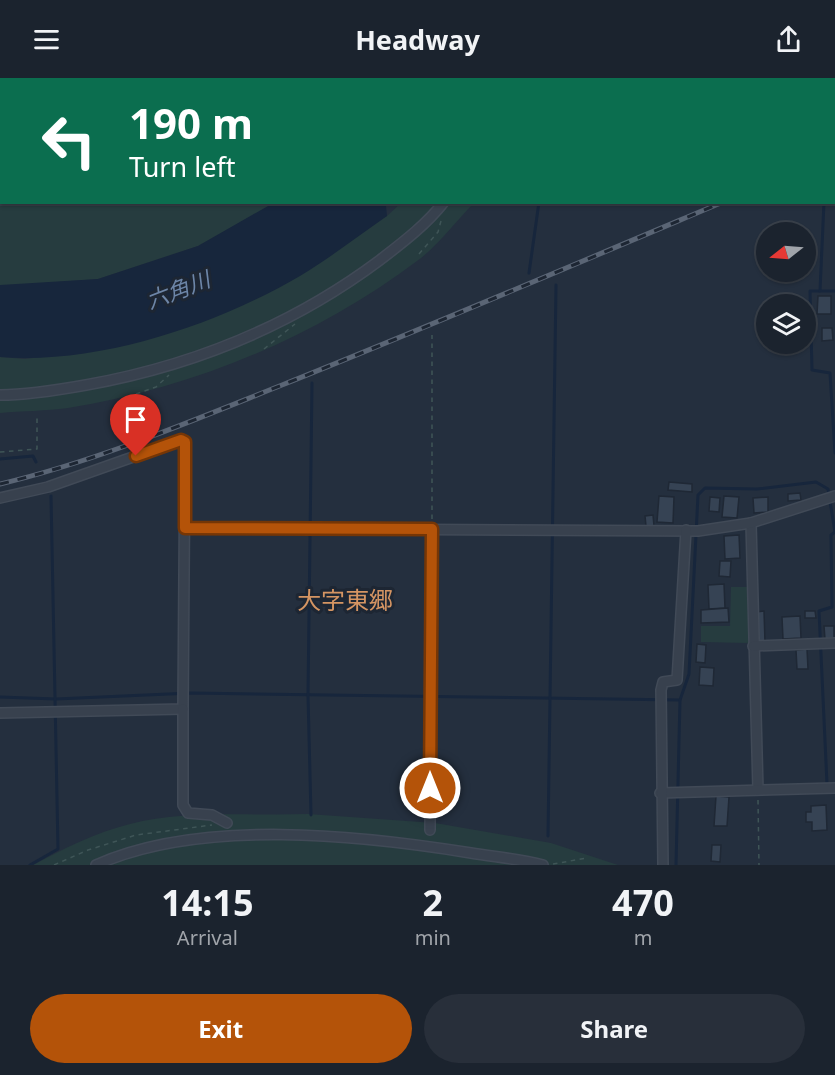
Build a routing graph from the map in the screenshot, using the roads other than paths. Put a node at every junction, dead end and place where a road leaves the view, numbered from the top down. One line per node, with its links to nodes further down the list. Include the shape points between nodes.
1 (444, 207): 2 (street, via 358,277 306,309 238,340 158,370 66,389)
2 (0, 395)
3 (835, 496): 5 (street)
4 (0, 498): 6 (street, via 48,487 181,440 185,442)
5 (751, 523): 8 (street); 10 (street)
6 (185, 528): 7 (street); 11 (street)
7 (432, 529): 8 (street); 17 (street)
8 (691, 530): 15 (street, via 678,680 663,682 661,690)
9 (835, 643): 10 (street)
10 (753, 646): 14 (street)
11 (183, 706): 12 (street, via 61,714); 16 (street, via 183,805 188,813 212,815)
12 (0, 713)
13 (835, 788): 14 (street)
14 (758, 790): 15 (street)
15 (665, 792): 20 (street)
16 (228, 823)
17 (430, 830)
18 (96, 865): 19 (street, via 153,846 190,840 286,836 385,841)
19 (544, 865)
20 (663, 865)

